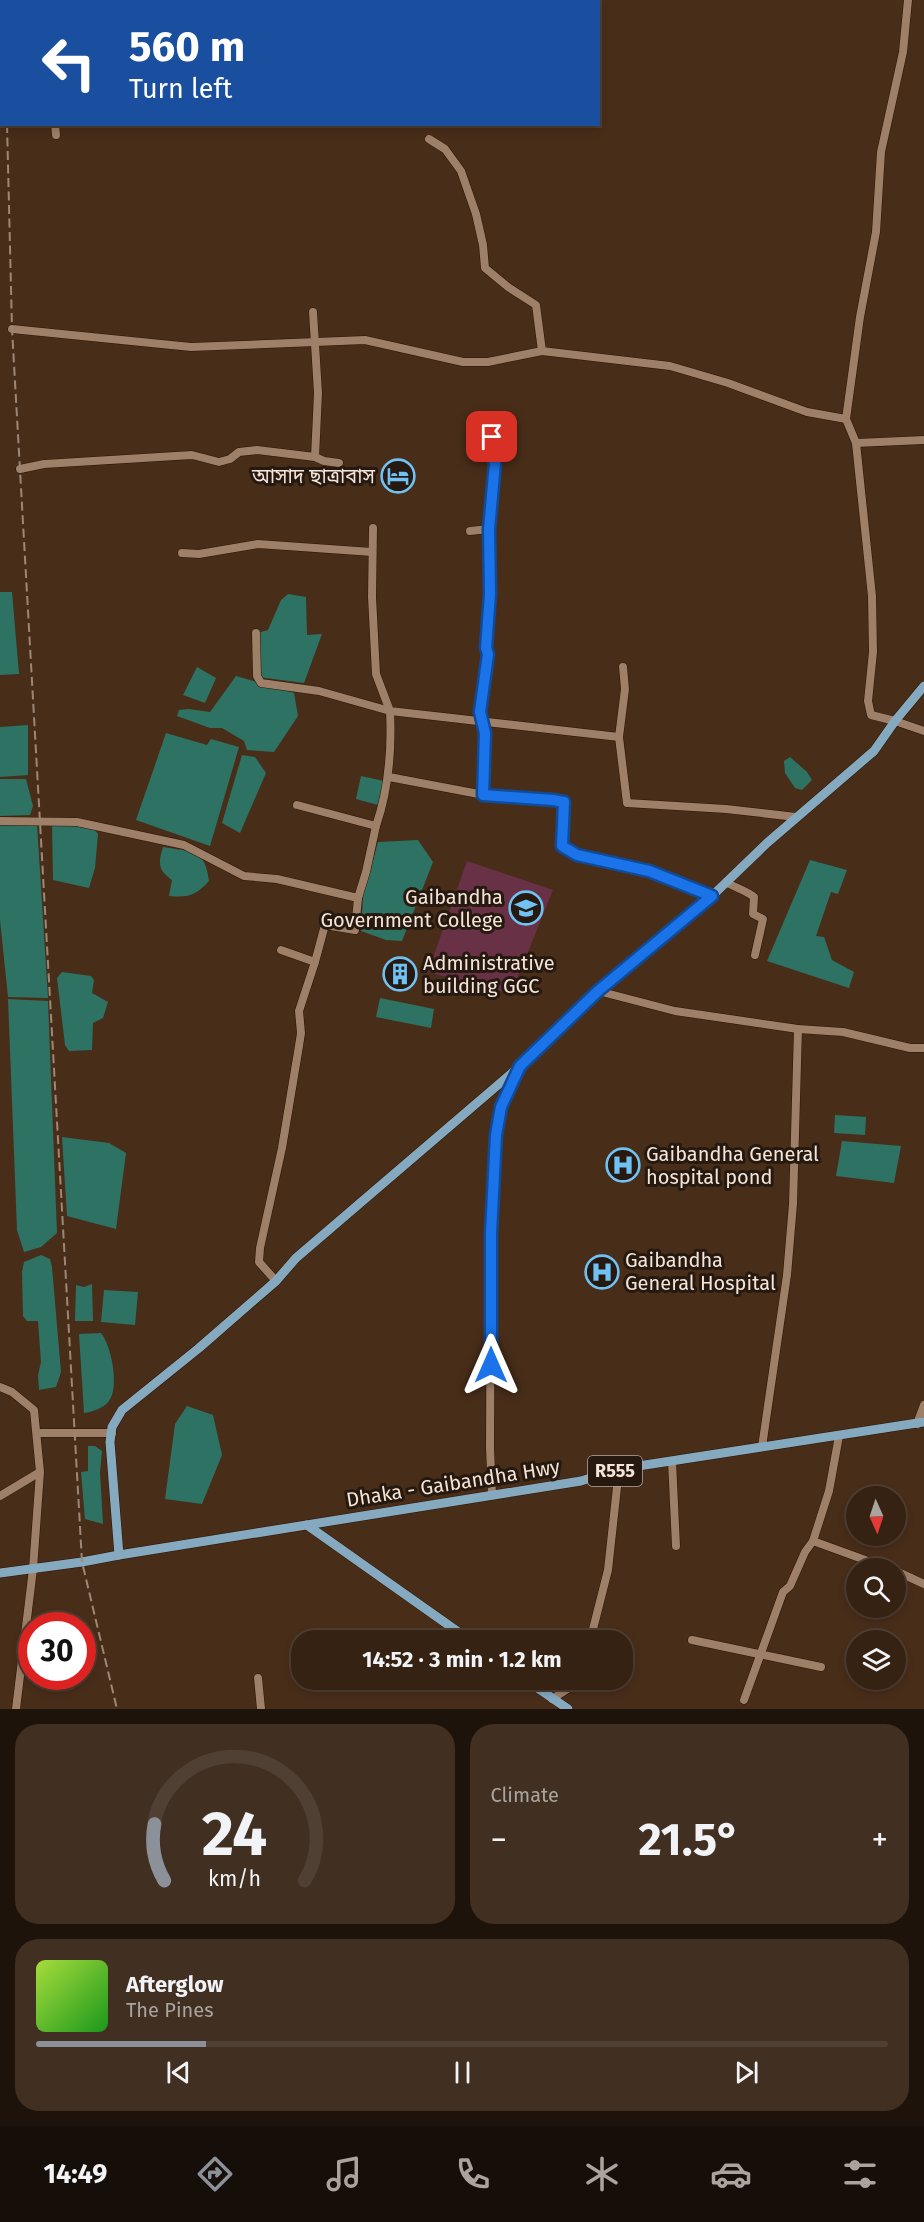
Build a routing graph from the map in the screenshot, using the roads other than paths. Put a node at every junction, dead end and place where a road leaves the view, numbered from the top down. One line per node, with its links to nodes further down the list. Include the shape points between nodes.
1 (908, 0): 9 (street, via 903,52 881,152 876,232)
2 (56, 126): 3 (street)
3 (56, 135)
4 (429, 139): 8 (street, via 445,149 461,171 476,214 485,268 536,305)
5 (313, 312): 7 (street)
6 (12, 329): 7 (street, via 191,347)
7 (316, 343): 8 (street, via 365,340 463,362 488,362); 13 (street)
8 (542, 351): 9 (street, via 670,366 807,412)
9 (846, 419): 12 (street)
10 (492, 420): 17 (street, via 495,463)
11 (924, 440): 12 (street)
12 (856, 443): 25 (street, via 872,596 873,652 868,701 871,716)
13 (315, 457): 14 (street); 15 (street, via 257,450 239,452 219,462 192,455 44,464)
14 (339, 463)
15 (20, 469)
16 (373, 528): 19 (street)
17 (489, 529): 18 (street); 26 (street, via 488,654 480,712)
18 (470, 531)
19 (372, 552): 20 (street, via 258,544); 24 (street, via 376,674)
20 (182, 553)
21 (256, 633): 24 (street, via 257,676 261,683 319,691)
22 (623, 667): 28 (street, via 625,689)
23 (924, 686): 25 (main road)
24 (390, 711): 26 (street); 29 (street)
25 (895, 721): 27 (street); 32 (main road, via 874,751)
26 (483, 723): 28 (street); 30 (street)
27 (924, 731)
28 (619, 737): 32 (street, via 627,803)
29 (389, 777): 30 (street); 34 (street)
30 (483, 795): 36 (street, via 564,802 562,846 577,855 649,871)
31 (297, 805): 34 (street)
32 (796, 817): 35 (main road)
33 (0, 821): 37 (street, via 77,822 184,844 244,876 277,879)
34 (376, 826): 37 (street)
35 (726, 882): 36 (main road); 39 (street, via 754,897 753,914 763,919)
36 (712, 896): 41 (main road)
37 (358, 898): 40 (street, via 355,930 325,925)
38 (281, 950): 40 (street)
39 (756, 955)
40 (315, 962): 45 (street, via 299,1011 299,1046 260,1248 259,1262)
41 (598, 991): 42 (street, via 675,1011); 44 (main road)
42 (798, 1029): 43 (street, via 843,1032); 52 (street, via 787,1275)
43 (924, 1048)
44 (520, 1066): 45 (main road, via 296,1258); 56 (street, via 501,1107 496,1135 491,1244)
45 (276, 1281): 49 (main road, via 122,1410)
46 (0, 1387): 50 (street, via 34,1410)
47 (924, 1405): 48 (street)
48 (921, 1423): 51 (main road, Dhaka - Gaibandha Hwy / R555)
49 (112, 1432): 50 (street); 61 (main road)
50 (37, 1433): 55 (street)
51 (839, 1436): 52 (main road, Dhaka - Gaibandha Hwy / R555); 59 (street, via 829,1491)
52 (762, 1447): 53 (main road, Dhaka - Gaibandha Hwy / R555)
53 (672, 1461): 54 (main road, Dhaka - Gaibandha Hwy / R555); 60 (street)
54 (619, 1469): 56 (main road, Dhaka - Gaibandha Hwy / R555, via 581,1481); 68 (street, via 608,1570)
55 (40, 1472): 57 (street); 63 (street)
56 (492, 1495): 58 (main road, Dhaka - Gaibandha Hwy / R555)
57 (0, 1496)
58 (307, 1525): 61 (main road, R555); 67 (main road)
59 (813, 1541): 62 (street); 70 (street, via 783,1592)
60 (676, 1546)
61 (119, 1555): 63 (main road, R555)
62 (860, 1558)
63 (33, 1569): 64 (main road, R555); 77 (street)
64 (0, 1573)
65 (906, 1576): 66 (street)
66 (924, 1584)
67 (455, 1630)
68 (593, 1630)
69 (692, 1640): 70 (street)
70 (760, 1656): 71 (street); 76 (street)
71 (821, 1667)
72 (258, 1678): 78 (street)
73 (540, 1690): 75 (main road)
74 (566, 1690): 75 (street)
75 (552, 1699): 79 (main road)
76 (744, 1700)
77 (16, 1709)
78 (261, 1709)
79 (568, 1709)

